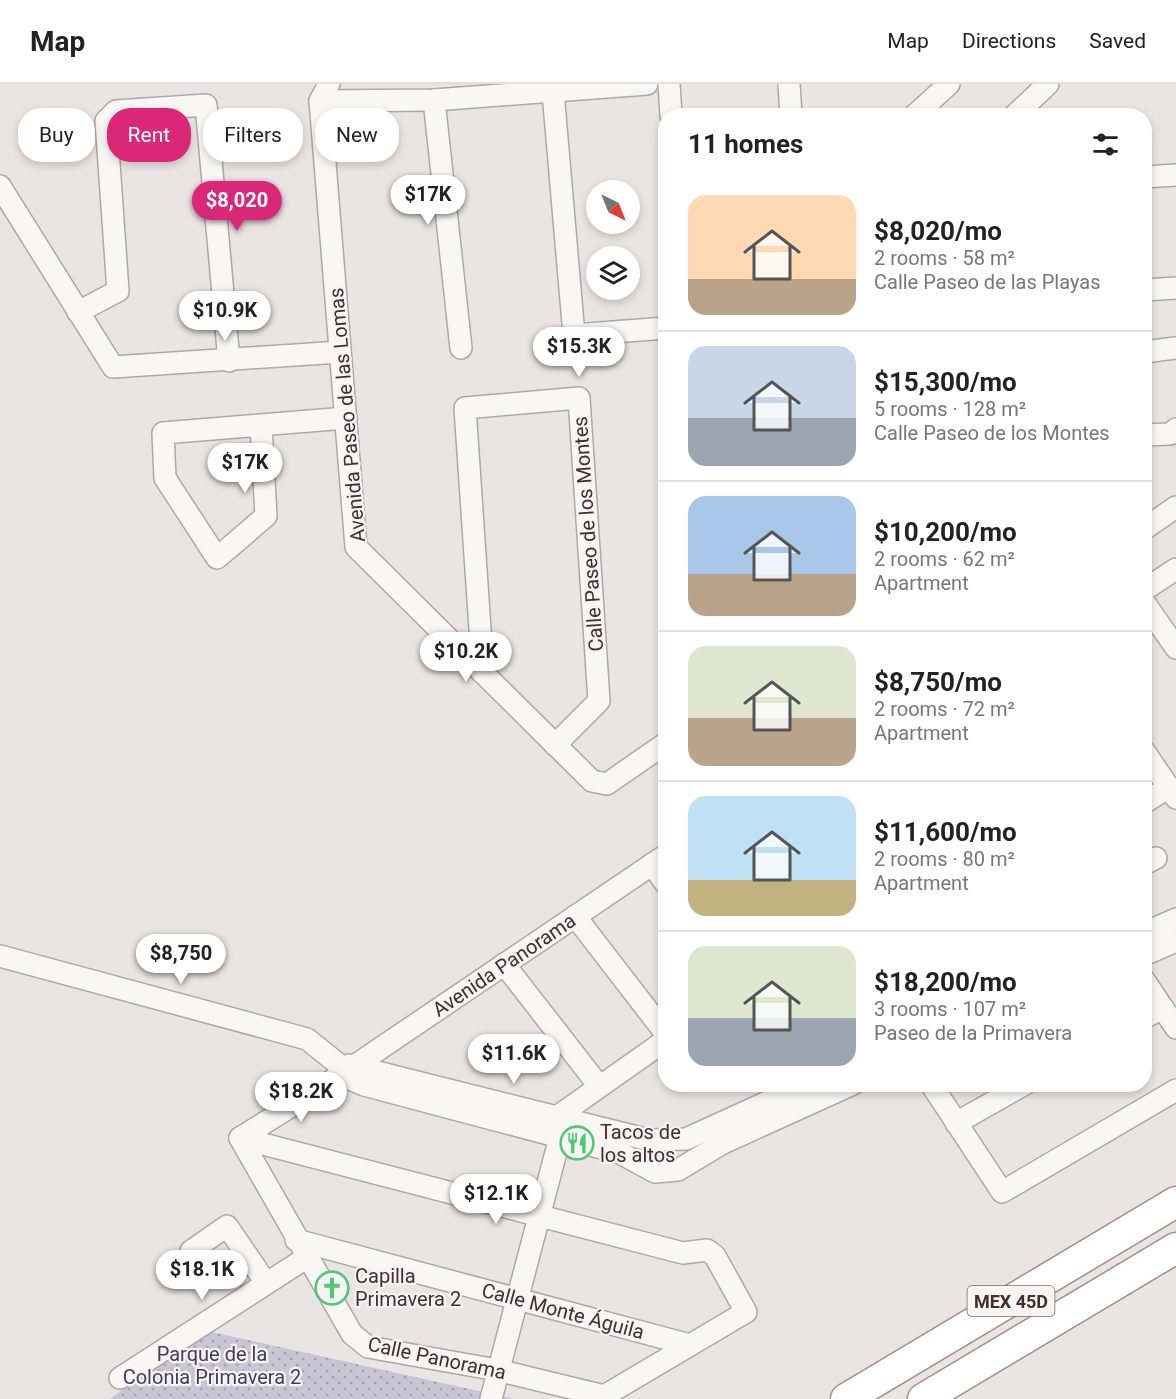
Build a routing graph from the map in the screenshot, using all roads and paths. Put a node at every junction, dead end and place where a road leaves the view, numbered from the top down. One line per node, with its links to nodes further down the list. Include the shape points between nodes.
1 (386, 84): 11 (street)
2 (647, 84): 7 (street)
3 (669, 84): 13 (street)
4 (789, 84): 14 (street)
5 (949, 84): 15 (street)
6 (1048, 84): 16 (street)
7 (604, 86): 10 (street)
8 (489, 90): 10 (street); 12 (street)
9 (325, 92): 11 (street); 27 (street, Avenida Paseo de las Lomas)
10 (553, 92): 23 (street, via 574,335)
11 (405, 100): 12 (street)
12 (434, 100): 24 (street)
13 (670, 108)
14 (790, 108)
15 (923, 108)
16 (1022, 108)
17 (1176, 175): 18 (street)
18 (1152, 176)
19 (0, 186): 22 (street)
20 (1176, 288): 21 (street)
21 (1152, 290)
22 (78, 312): 28 (street, via 113,367); 28 (street, via 117,291 106,122 110,114 206,105)
23 (658, 328)
24 (461, 348)
25 (1176, 348): 26 (street)
26 (1152, 351)
27 (340, 352): 28 (street); 29 (street, Avenida Paseo de las Lomas)
28 (230, 361)
29 (346, 418): 30 (street); 39 (street, Avenida Paseo de las Lomas, via 356,547)
30 (261, 425): 30 (street, via 266,516 217,558 165,478 163,433)
31 (1176, 429): 32 (street, via 1170,434)
32 (1152, 435)
33 (1176, 507): 34 (street)
34 (1152, 524)
35 (1176, 569): 36 (street)
36 (1152, 585)
37 (1152, 624): 38 (street)
38 (1176, 648)
39 (483, 673): 40 (street, Avenida Paseo de las Lomas); 40 (street, Calle Paseo de los Montes, via 465,408 579,398 598,701)
40 (555, 745): 41 (street, Avenida Paseo de las Lomas, via 599,784 607,784)
41 (658, 749)
42 (1152, 763): 43 (street)
43 (1172, 792): 44 (street)
44 (1152, 800)
45 (658, 860): 46 (street, Avenida Panorama)
46 (575, 916): 52 (street, Avenida Panorama); 54 (street)
47 (1176, 919): 48 (street)
48 (1152, 930)
49 (1176, 941): 50 (street)
50 (1152, 952)
51 (0, 956): 57 (street, via 307,1039)
52 (504, 964): 57 (street, Avenida Panorama); 58 (street)
53 (1154, 1013): 55 (street)
54 (658, 1024)
55 (1176, 1028)
56 (658, 1045): 58 (street)
57 (345, 1068): 64 (street); 66 (street, via 364,1085); 67 (street, Avenida Panorama)
58 (599, 1086): 64 (street)
59 (1176, 1090): 65 (street, via 1002,1192)
60 (800, 1092): 68 (street)
61 (802, 1092): 70 (street)
62 (936, 1092): 65 (street)
63 (1011, 1092): 65 (street)
64 (558, 1116): 66 (street); 69 (street)
65 (956, 1123)
66 (560, 1137): 71 (street, via 620,1153); 74 (street)
67 (240, 1138): 74 (street); 76 (street, Calle Panorama)
68 (686, 1139): 69 (street); 70 (street)
69 (649, 1140): 71 (street)
70 (687, 1164): 71 (street, via 667,1173)
71 (645, 1167)
72 (1176, 1183): 81 (highway, via 944,1332)
73 (1176, 1202): 81 (highway, MEX 45D)
74 (539, 1215): 79 (street); 80 (street, via 682,1253 707,1250 715,1256 746,1312)
75 (1176, 1248): 86 (highway, MEX 45D)
76 (301, 1249): 78 (street); 79 (street, Calle Monte Águila); 82 (street, Calle Panorama, via 359,1342 368,1347)
77 (191, 1251): 78 (street, via 227,1226)
78 (266, 1283): 83 (street)
79 (516, 1299): 80 (street, Calle Monte Águila); 82 (street)
80 (690, 1345): 82 (street, Calle Panorama, via 604,1396)
81 (915, 1358): 85 (highway, MEX 45D)
82 (497, 1370): 84 (street)
83 (120, 1378)
84 (491, 1399)
85 (846, 1399)
86 (923, 1399)

